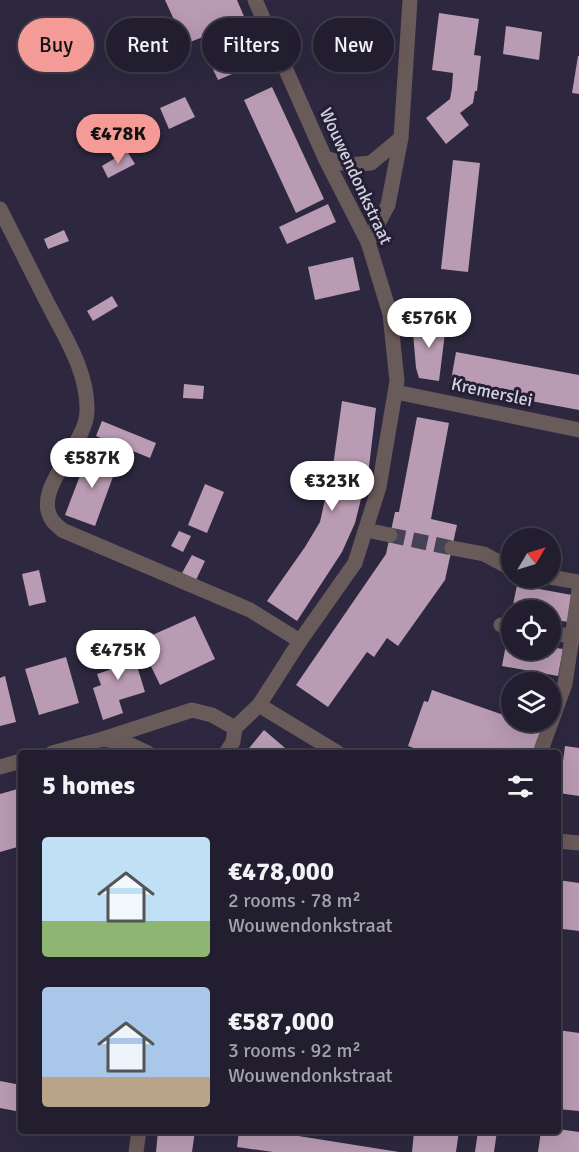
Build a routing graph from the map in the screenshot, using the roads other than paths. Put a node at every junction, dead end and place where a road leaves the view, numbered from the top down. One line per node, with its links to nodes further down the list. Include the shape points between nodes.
1 (255, 0): 4 (street, Wouwendonkstraat)
2 (410, 0): 3 (street)
3 (401, 138): 4 (street, via 371,163 350,165); 6 (street, via 388,205)
4 (325, 158): 6 (street, Wouwendonkstraat)
5 (0, 209): 17 (street, via 78,363 87,396 83,432 49,489 47,506 51,519 62,530 250,610)
6 (368, 242): 7 (street, Wouwendonkstraat, via 390,314)
7 (396, 392): 8 (street, Kremerslei); 9 (street, Wouwendonkstraat, via 379,487)
8 (579, 430)
9 (366, 530): 10 (street); 17 (street, Wouwendonkstraat, via 355,563)
10 (390, 535)
11 (452, 548): 12 (street, via 484,554)
12 (501, 563)
13 (561, 579): 14 (street)
14 (579, 582)
15 (579, 590): 16 (street)
16 (575, 637): 25 (street, via 565,684)
17 (300, 641): 18 (street, Wouwendonkstraat)
18 (259, 705): 19 (street, Wouwendonkstraat); 24 (street)
19 (235, 728): 20 (street, via 212,715 192,710); 23 (street, Wouwendonkstraat)
20 (103, 739): 21 (street); 22 (street)
21 (63, 750)
22 (141, 750)
23 (228, 750)
24 (333, 750)
25 (541, 750)
26 (18, 762): 27 (street)
27 (0, 766)
28 (561, 841): 29 (street)
29 (579, 843)
30 (139, 1134): 31 (street)
31 (136, 1152)

